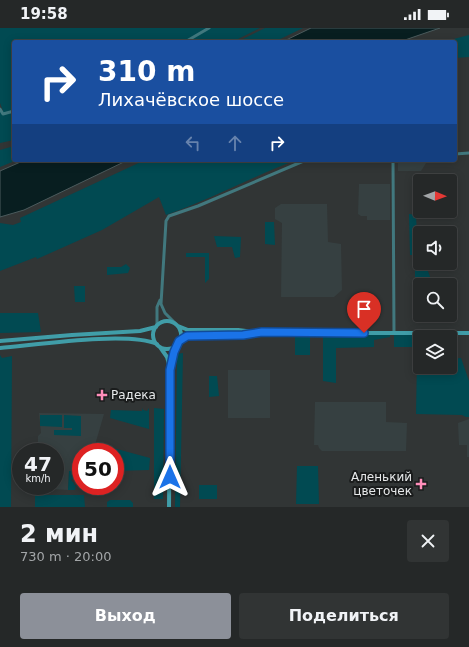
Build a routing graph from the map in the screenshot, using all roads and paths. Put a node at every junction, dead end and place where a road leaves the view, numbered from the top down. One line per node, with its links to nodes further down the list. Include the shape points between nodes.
1 (210, 28): 2 (street)
2 (189, 40)
3 (0, 109): 4 (street, via 3,114)
4 (12, 112)
5 (469, 153): 6 (street)
6 (457, 154)
7 (301, 162): 9 (street, via 169,216 166,221)
8 (393, 162): 13 (street)
9 (161, 298): 10 (street, via 164,312); 11 (street, via 157,307)
10 (176, 325): 11 (main road, via 167,321); 12 (main road, via 188,330); 16 (main road, via 181,333)
11 (156, 326): 15 (main road, via 140,331); 17 (main road, via 154,335)
12 (262, 332): 13 (main road); 16 (main road, via 187,336)
13 (394, 333): 14 (main road)
14 (469, 333)
15 (0, 341)
16 (178, 343): 17 (main road, via 168,348); 19 (main road)
17 (158, 345): 18 (main road, via 141,339 116,339); 19 (main road, via 167,357)
18 (0, 348)
19 (170, 370): 20 (main road)
20 (170, 507)

